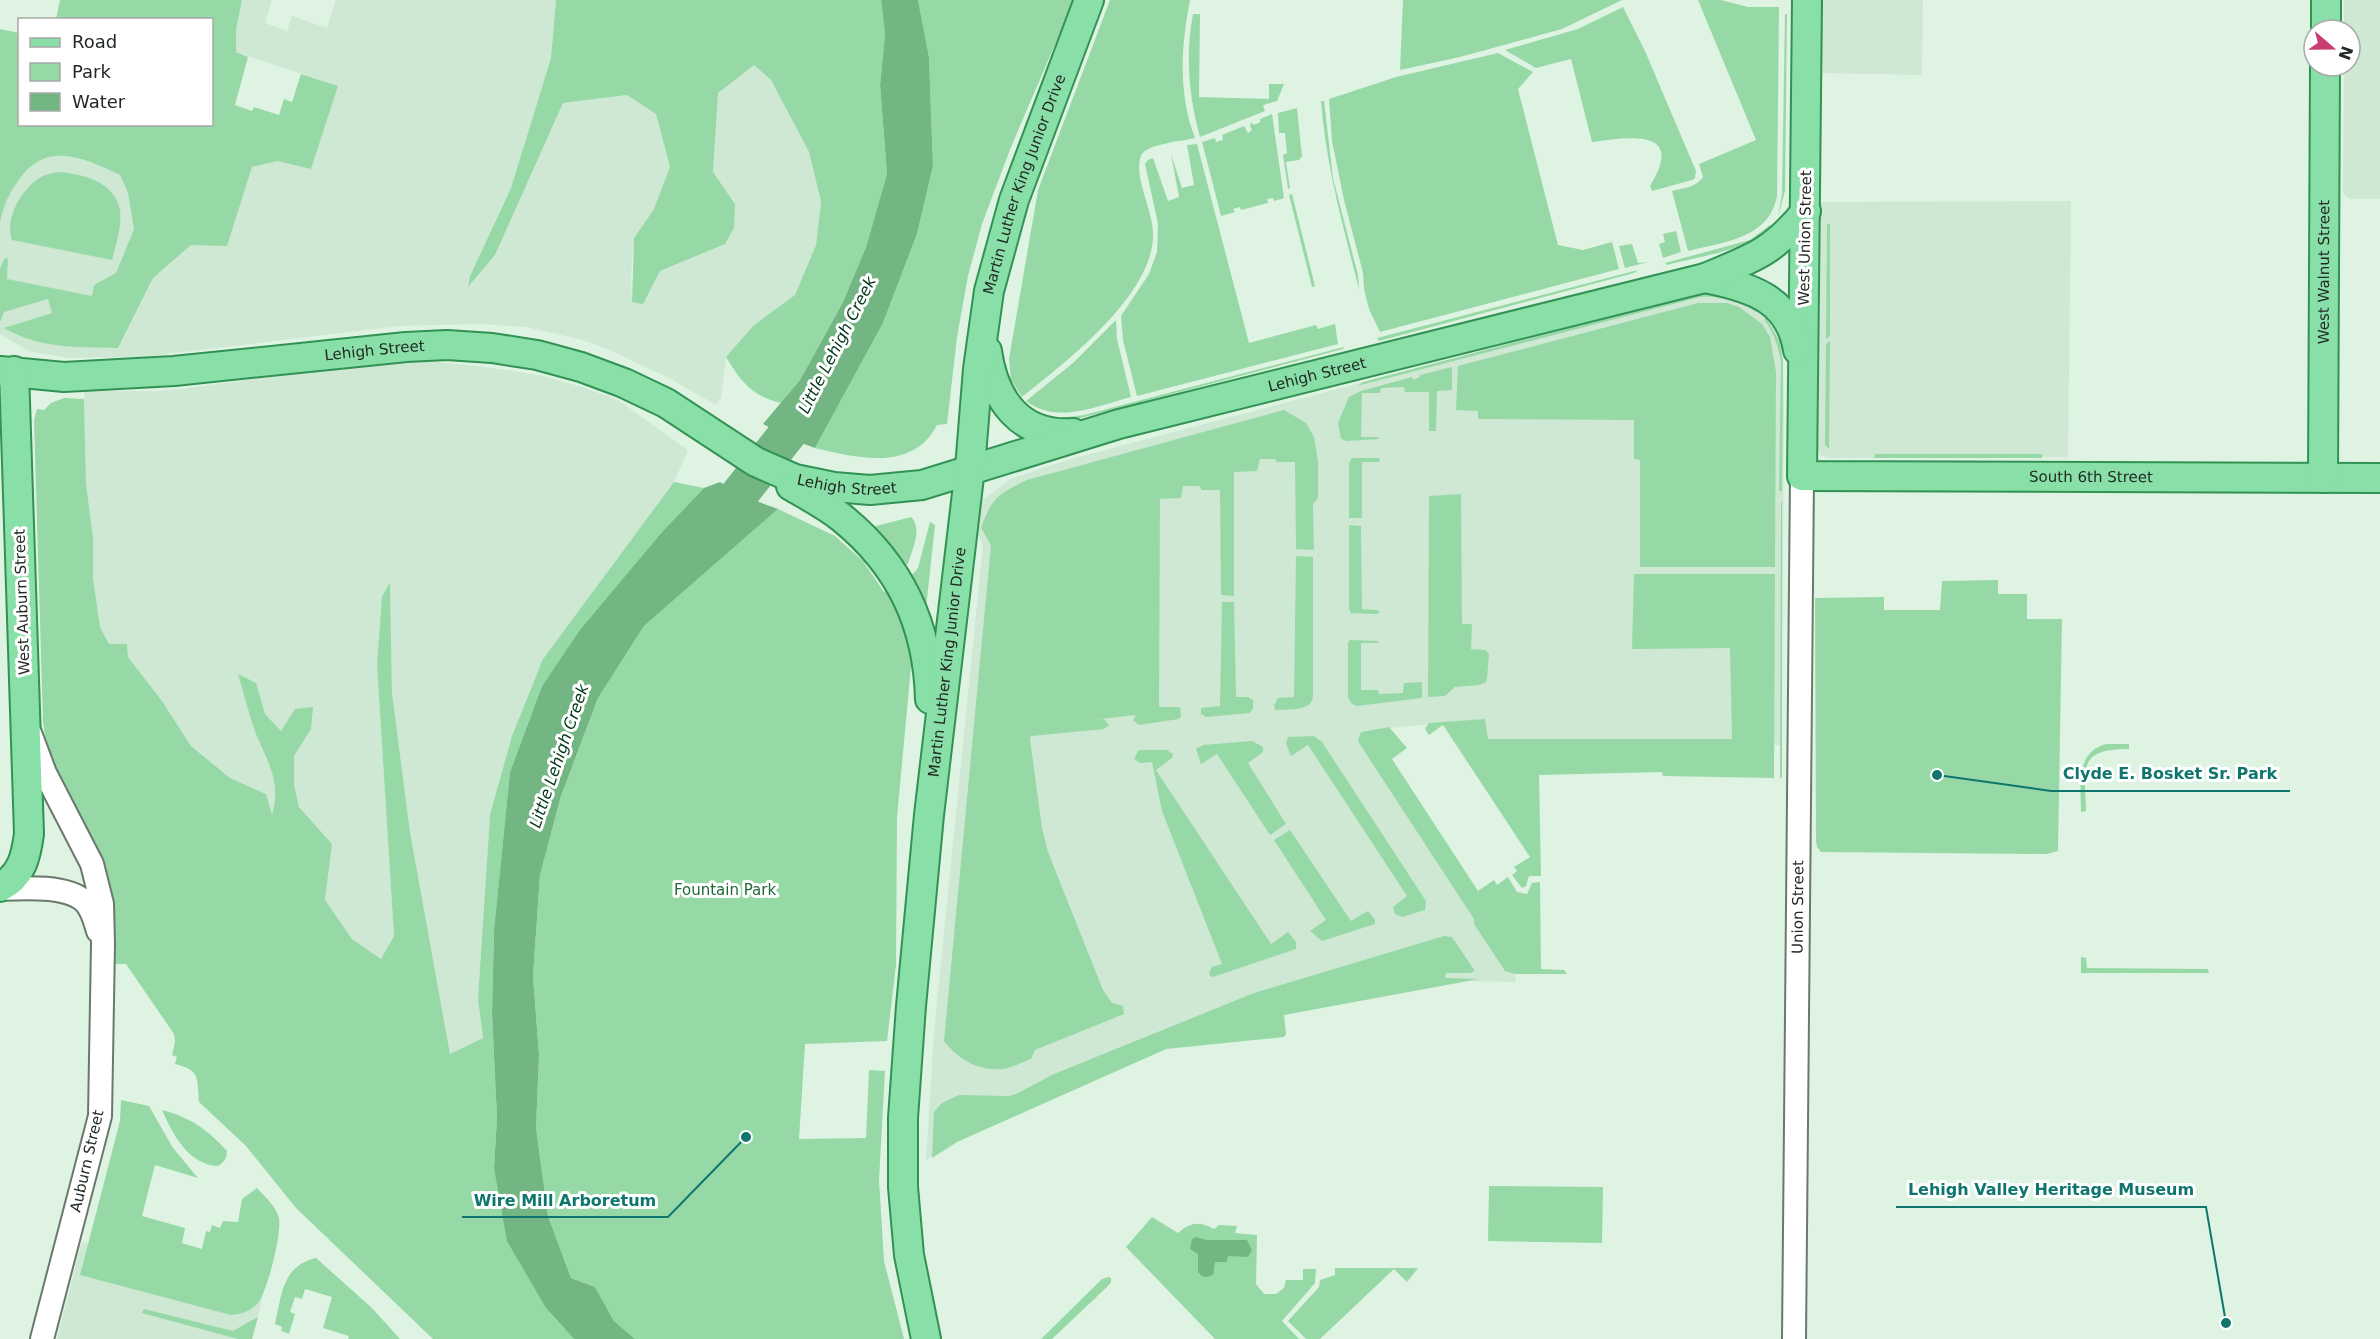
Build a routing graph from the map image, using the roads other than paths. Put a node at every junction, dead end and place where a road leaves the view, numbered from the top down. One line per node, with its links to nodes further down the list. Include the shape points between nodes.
1 (1089, 0): 8 (main road, Martin Luther King Junior Drive, via 1014,200)
2 (1808, 0): 6 (main road, West Union Street)
3 (2326, 0): 4 (main road)
4 (2326, 18)
5 (2325, 78): 14 (main road, West Walnut Street)
6 (1806, 211): 7 (main road, Lehigh Street, via 1769,249); 10 (main road, West Union Street)
7 (1705, 278): 10 (main road, Lehigh Street, via 1744,287 1785,314 1797,343); 11 (main road, Lehigh Street)
8 (989, 291): 11 (main road, via 990,370 996,387 1020,420 1055,434); 12 (main road, Martin Luther King Junior Drive)
9 (5, 367): 16 (main road, Lehigh Street, via 64,377 224,367 406,347 492,348 537,355 614,379 666,403); 17 (main road, West Auburn Street)
10 (1803, 385): 13 (main road, West Union Street)
11 (1119, 424): 12 (main road, Lehigh Street)
12 (970, 468): 16 (main road, Lehigh Street, via 922,485 870,490); 18 (main road, Martin Luther King Junior Drive)
13 (1802, 476): 14 (main road, South 6th Street); 23 (street, Union Street)
14 (2323, 478): 15 (main road, South 6th Street)
15 (2380, 478)
16 (793, 482): 18 (main road, via 840,516 882,556 912,608 929,678)
17 (26, 720): 19 (main road, West Auburn Street, via 29,834 25,860 10,882); 20 (street, Auburn Street, via 45,773 92,864 102,904)
18 (929, 815): 22 (main road, Martin Luther King Junior Drive, via 902,1141 909,1255)
19 (0, 888): 20 (street, Auburn Street, via 50,890 83,901 91,911)
20 (103, 944): 21 (street, Auburn Street, via 100,1116)
21 (42, 1339)
22 (926, 1339)
23 (1794, 1339)

